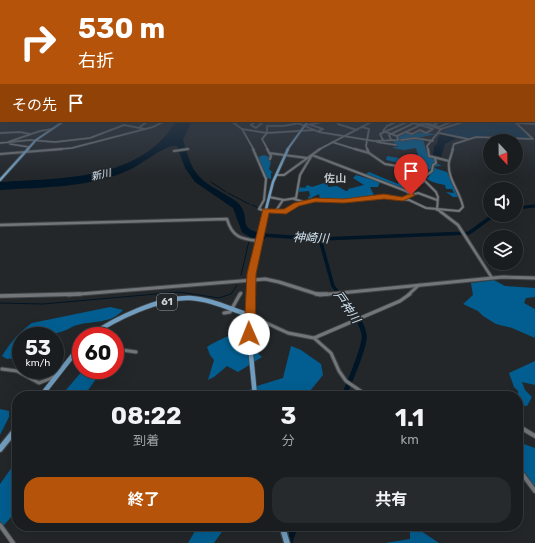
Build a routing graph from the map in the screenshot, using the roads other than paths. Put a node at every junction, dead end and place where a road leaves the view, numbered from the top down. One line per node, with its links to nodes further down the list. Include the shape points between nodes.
1 (56, 126): 25 (main road)
2 (119, 126): 45 (street, via 90,138 55,142)
3 (127, 126): 21 (street)
4 (152, 126): 26 (street)
5 (238, 126): 27 (street)
6 (253, 126): 7 (street)
7 (258, 126)
8 (267, 126): 38 (street)
9 (304, 126): 33 (main road)
10 (307, 126): 29 (street)
11 (316, 126): 35 (street, via 323,129)
12 (345, 126): 30 (street)
13 (389, 126): 34 (street, via 383,131)
14 (397, 126): 34 (street)
15 (398, 126): 24 (street)
16 (406, 126): 24 (street)
17 (417, 126): 31 (street)
18 (433, 126): 28 (street)
19 (447, 126): 28 (street)
20 (520, 126): 44 (street, via 533,139)
21 (140, 127): 26 (street)
22 (362, 127): 30 (street); 46 (street, via 369,129)
23 (426, 127): 32 (street); 32 (street, via 433,129 426,133)
24 (403, 128): 31 (street); 41 (street)
25 (52, 129): 40 (street); 45 (main road)
26 (145, 129): 59 (street, via 79,147)
27 (242, 129): 38 (street); 70 (street)
28 (441, 129): 39 (street)
29 (314, 130): 33 (street); 35 (street)
30 (357, 130): 42 (street)
31 (409, 130): 36 (street)
32 (420, 130): 36 (street, via 412,134)
33 (299, 131): 38 (street); 64 (main road)
34 (386, 131): 41 (street); 47 (street, via 380,134)
35 (319, 132): 42 (street)
36 (405, 132): 43 (street)
37 (0, 133): 40 (street)
38 (267, 133): 60 (street, via 262,139)
39 (439, 133): 44 (street); 51 (street)
40 (31, 134): 54 (street)
41 (392, 134): 43 (street); 48 (street, via 389,136)
42 (345, 136): 46 (street); 52 (street)
43 (397, 136): 48 (street, via 398,140)
44 (468, 139): 68 (street, via 454,144)
45 (36, 140): 54 (street); 56 (main road)
46 (367, 140): 50 (street); 61 (street, via 366,146)
47 (383, 140): 48 (street); 50 (street)
48 (391, 140)
49 (401, 140): 51 (street, via 415,138)
50 (377, 141): 55 (street)
51 (432, 141): 66 (street, via 428,148 429,156)
52 (332, 142): 61 (street); 63 (street)
53 (1, 143): 54 (street)
54 (8, 143): 56 (street)
55 (396, 145)
56 (29, 147): 59 (main road)
57 (188, 149): 58 (street)
58 (175, 150)
59 (24, 153): 62 (street); 71 (main road)
60 (268, 153): 64 (street); 67 (street)
61 (370, 153): 72 (street, via 383,163 402,166)
62 (0, 154)
63 (312, 155): 65 (street); 73 (street); 75 (street, via 303,167 297,184 298,195)
64 (284, 156): 65 (street); 69 (main road)
65 (307, 158): 69 (street, via 284,175)
66 (435, 158): 68 (street); 72 (street, via 436,163 432,171)
67 (270, 159)
68 (449, 161): 80 (street, via 448,172 460,193 463,207 459,211)
69 (276, 175): 74 (main road)
70 (266, 179): 81 (street, via 264,200 259,209)
71 (0, 180)
72 (422, 180): 78 (street, via 436,192)
73 (411, 195): 76 (street); 78 (street, via 418,193)
74 (269, 197): 77 (street); 81 (main road)
75 (294, 199): 77 (street); 79 (street)
76 (403, 199): 79 (street, via 384,197); 80 (street)
77 (283, 200): 82 (street)
78 (437, 200): 80 (street)
79 (304, 202): 82 (street, via 286,212)
80 (438, 210): 85 (street, via 460,227)
81 (265, 211): 82 (street); 84 (main road)
82 (274, 212)
83 (0, 225): 84 (street, via 227,219 230,231 236,237)
84 (258, 240): 87 (main road)
85 (492, 278): 86 (street); 88 (street)
86 (535, 278)
87 (251, 280): 88 (street, via 279,281 313,295); 90 (street, via 60,296); 93 (main road)
88 (419, 285): 95 (street, via 405,298)
89 (240, 293): 91 (street)
90 (0, 296)
91 (232, 310): 92 (street); 93 (main road, 61); 94 (main road, 61, via 196,299 181,298)
92 (224, 313)
93 (249, 315): 95 (street, via 288,333); 106 (main road)
94 (105, 327)
95 (314, 338): 107 (street, via 331,353 346,381)
96 (124, 350): 97 (street)
97 (136, 352)
98 (72, 356): 99 (main road)
99 (64, 366)
100 (2, 369): 101 (street)
101 (12, 370)
102 (33, 379): 103 (street, via 39,383)
103 (49, 379)
104 (54, 379): 105 (main road)
105 (45, 391)
106 (254, 391)
107 (360, 391)
108 (523, 429): 110 (street)
109 (12, 434): 111 (main road)
110 (535, 436)
111 (0, 450)
112 (523, 475): 113 (street)
113 (535, 491)
114 (0, 525): 116 (street)
115 (283, 531): 117 (main road)
116 (12, 543)
117 (287, 543)

